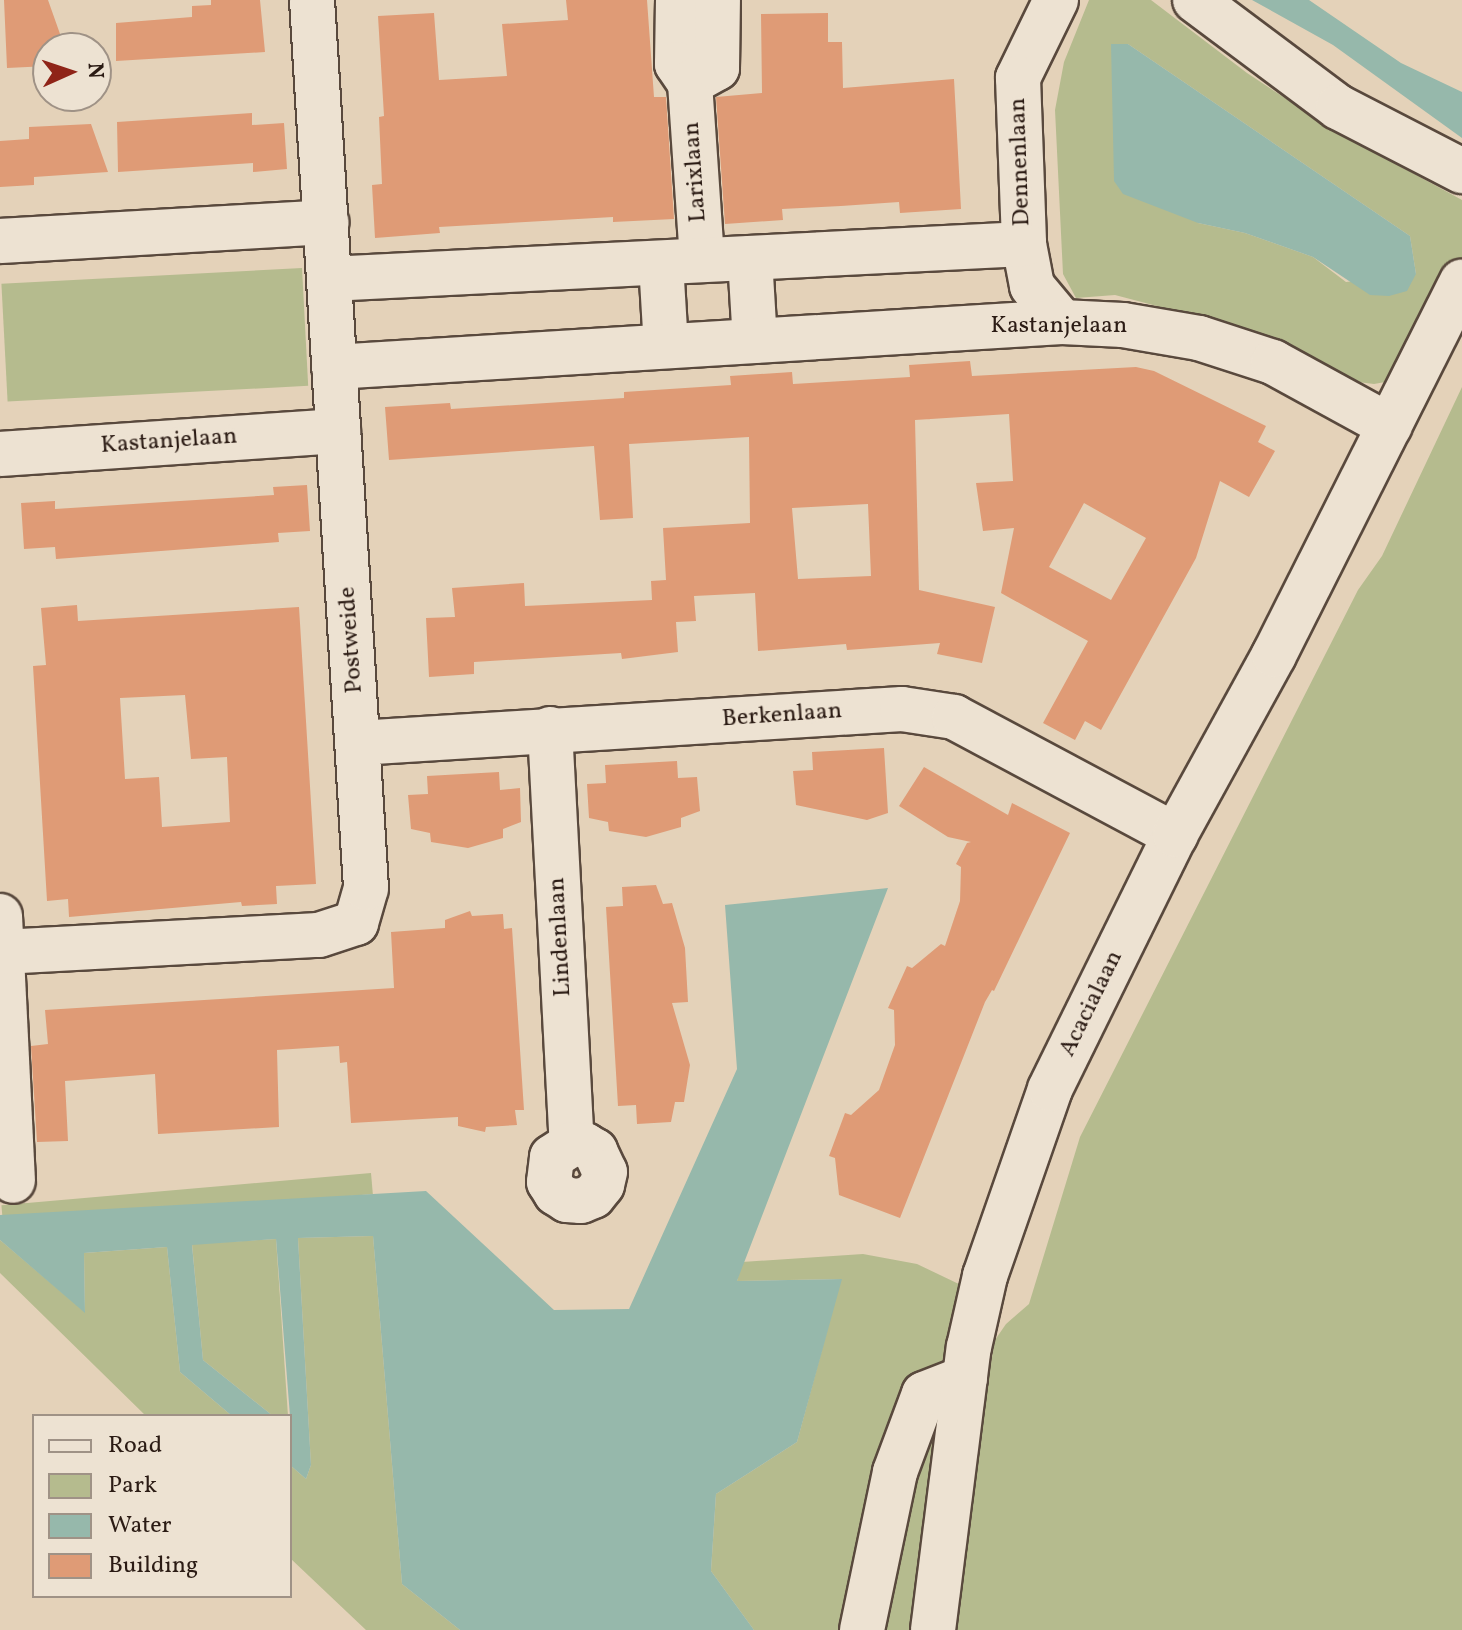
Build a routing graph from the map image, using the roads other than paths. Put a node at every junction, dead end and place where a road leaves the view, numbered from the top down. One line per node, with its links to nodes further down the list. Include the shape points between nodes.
1 (312, 0): 8 (street, Postweide)
2 (678, 0): 6 (street, Larixlaan, via 677,64)
3 (718, 0): 6 (street, via 717,68)
4 (1056, 0): 10 (street, Dennenlaan, via 1018,78)
5 (1195, 0): 7 (street, via 1338,107)
6 (690, 83): 12 (street, Larixlaan)
7 (1462, 171)
8 (326, 222): 9 (street); 13 (street, Postweide)
9 (0, 241)
10 (1024, 244): 11 (street); 15 (street, Dennenlaan, via 1032,286)
11 (750, 258): 12 (street); 16 (street)
12 (682, 261): 13 (street); 17 (street)
13 (329, 279): 18 (street, Postweide)
14 (1462, 282): 19 (street, Acacialaan)
15 (1062, 322): 16 (street, Kastanjelaan); 19 (street, Kastanjelaan, via 1123,325 1199,338 1273,362)
16 (755, 341): 17 (street, Kastanjelaan)
17 (666, 346): 18 (street, Kastanjelaan)
18 (334, 367): 20 (street, Postweide)
19 (1390, 426): 24 (street, Acacialaan)
20 (338, 431): 21 (street, Kastanjelaan); 23 (street, Postweide)
21 (0, 454)
22 (550, 729): 23 (street, Berkenlaan); 24 (street, Berkenlaan, via 902,709 954,717); 26 (street, Lindenlaan)
23 (358, 743): 25 (street, Postweide, via 366,888 356,923 319,935)
24 (1175, 835): 28 (street, Acacialaan, via 1050,1089 985,1276)
25 (1, 934): 27 (street, Postweide)
26 (572, 1144)
27 (13, 1181)
28 (965, 1378): 29 (street, via 924,1394 895,1472); 30 (street, Acacialaan)
29 (862, 1630)
30 (933, 1630)

